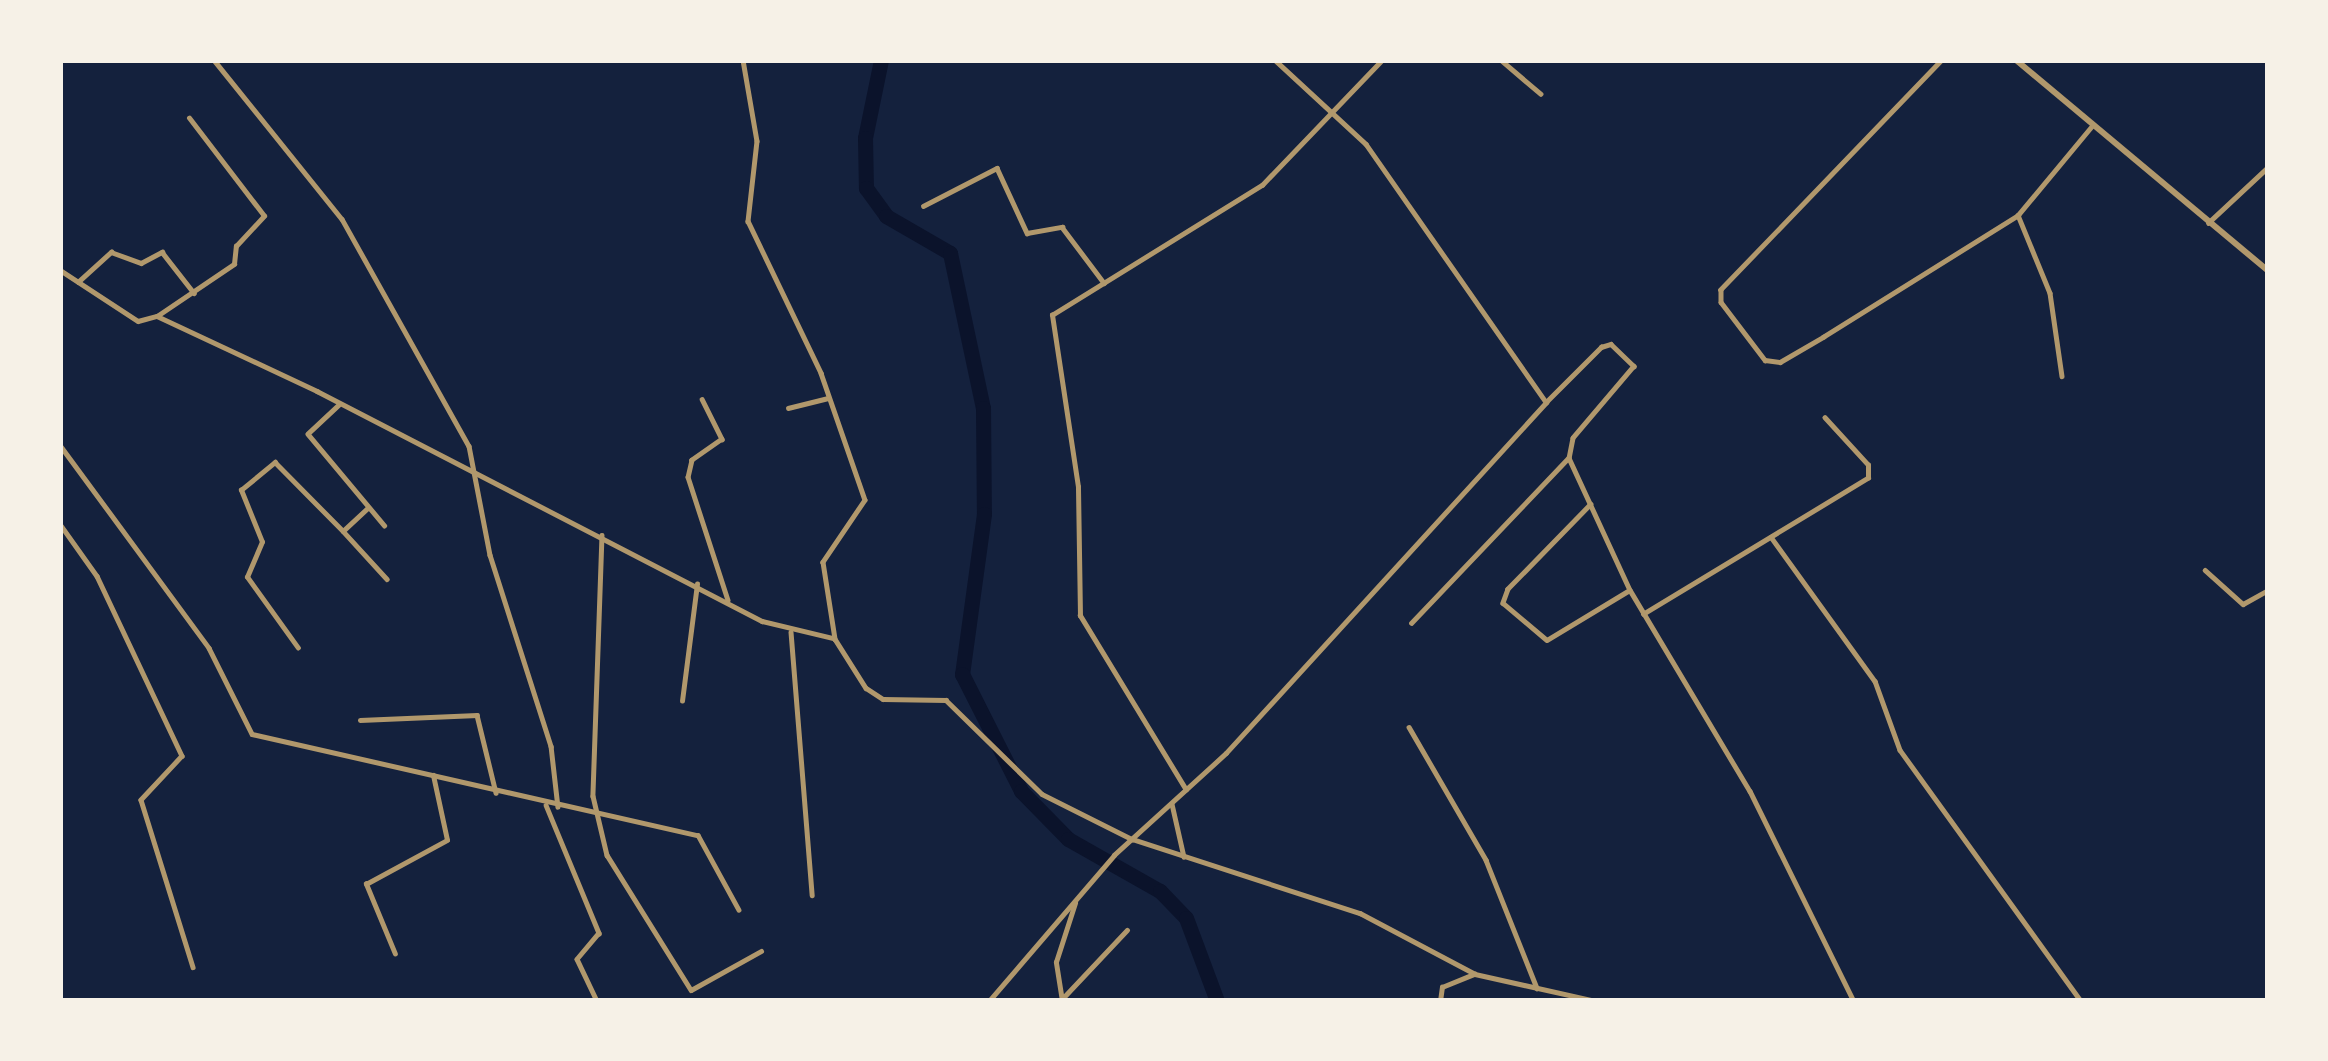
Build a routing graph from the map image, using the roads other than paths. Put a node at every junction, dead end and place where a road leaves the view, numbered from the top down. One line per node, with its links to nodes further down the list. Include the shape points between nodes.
1 (214, 60): 31 (street, via 322,191 395,303 469,446)
2 (743, 60): 23 (street, via 757,142 748,221)
3 (1274, 60): 9 (street)
4 (1501, 60): 8 (street)
5 (1942, 60): 14 (street, via 1787,215 1721,290 1721,302 1765,360 1780,362)
6 (2016, 60): 11 (street)
7 (1377, 62): 9 (street)
8 (1540, 94)
9 (1333, 109): 19 (street, via 1262,185); 25 (street, via 1366,144)
10 (190, 118): 20 (street, via 264,214 236,247 235,263)
11 (2093, 125): 14 (street); 15 (street)
12 (2268, 167): 15 (street)
13 (923, 206): 19 (street, via 997,168 1027,233 1062,227)
14 (2018, 215): 22 (street, via 2050,293)
15 (2208, 223): 17 (street)
16 (60, 270): 18 (street)
17 (2268, 271)
18 (78, 282): 20 (street, via 112,251 141,263 162,251); 21 (street, via 138,321)
19 (1104, 283): 54 (street, via 1052,315 1078,488 1080,616)
20 (194, 293): 21 (street)
21 (157, 316): 26 (street)
22 (2062, 376)
23 (828, 398): 27 (street); 48 (street, via 865,500 824,562)
24 (702, 399): 44 (street, via 722,439 692,460 688,477)
25 (1546, 402): 30 (street, via 1601,347 1611,344 1634,366 1574,438); 54 (street)
26 (341, 404): 31 (street); 33 (street, via 308,434)
27 (788, 408)
28 (1825, 418): 38 (street, via 1871,472)
29 (60, 445): 53 (street, via 209,648 252,734)
30 (1569, 458): 32 (street); 46 (street)
31 (476, 479): 37 (street); 58 (street, via 496,576 551,746)
32 (1591, 504): 42 (street); 42 (street, via 1503,603 1547,640)
33 (368, 508): 35 (street); 36 (street)
34 (60, 524): 68 (street, via 97,576 182,756 141,800)
35 (384, 525)
36 (343, 531): 40 (street); 49 (street, via 275,462 240,493 262,542 248,579)
37 (602, 536): 41 (street); 59 (street)
38 (1771, 537): 45 (street); 77 (street, via 1876,681 1900,750)
39 (2205, 569): 43 (street, via 2243,604)
40 (387, 579)
41 (697, 584): 44 (street); 50 (street)
42 (1630, 590): 45 (street)
43 (2268, 590)
44 (728, 600): 47 (street)
45 (1643, 614): 76 (street, via 1750,791)
46 (1412, 622)
47 (790, 632): 48 (street); 62 (street)
48 (836, 639): 60 (street, via 874,695 946,700 1042,794)
49 (298, 648)
50 (682, 701)
51 (360, 720): 55 (street, via 477,715)
52 (1409, 727): 70 (street, via 1486,860)
53 (433, 775): 55 (street); 67 (street, via 447,839 366,884)
54 (1186, 790): 56 (street)
55 (496, 793): 57 (street)
56 (1172, 804): 60 (street); 61 (street)
57 (546, 805): 58 (street); 72 (street, via 598,933 577,959)
58 (558, 807): 59 (street)
59 (595, 815): 64 (street, via 702,837); 66 (street, via 607,855 691,990)
60 (1132, 839): 61 (street); 63 (street)
61 (1184, 858): 69 (street, via 1360,913)
62 (812, 895)
63 (1077, 897): 71 (street, via 1056,962); 73 (street)
64 (740, 910)
65 (1127, 930): 71 (street)
66 (760, 950)
67 (395, 954)
68 (193, 967)
69 (1475, 974): 70 (street); 74 (street, via 1442,987)
70 (1538, 988): 75 (street)
71 (1061, 1000)
72 (597, 1001)
73 (989, 1001)
74 (1440, 1001)
75 (1596, 1001)
76 (1854, 1001)
77 (2081, 1001)

